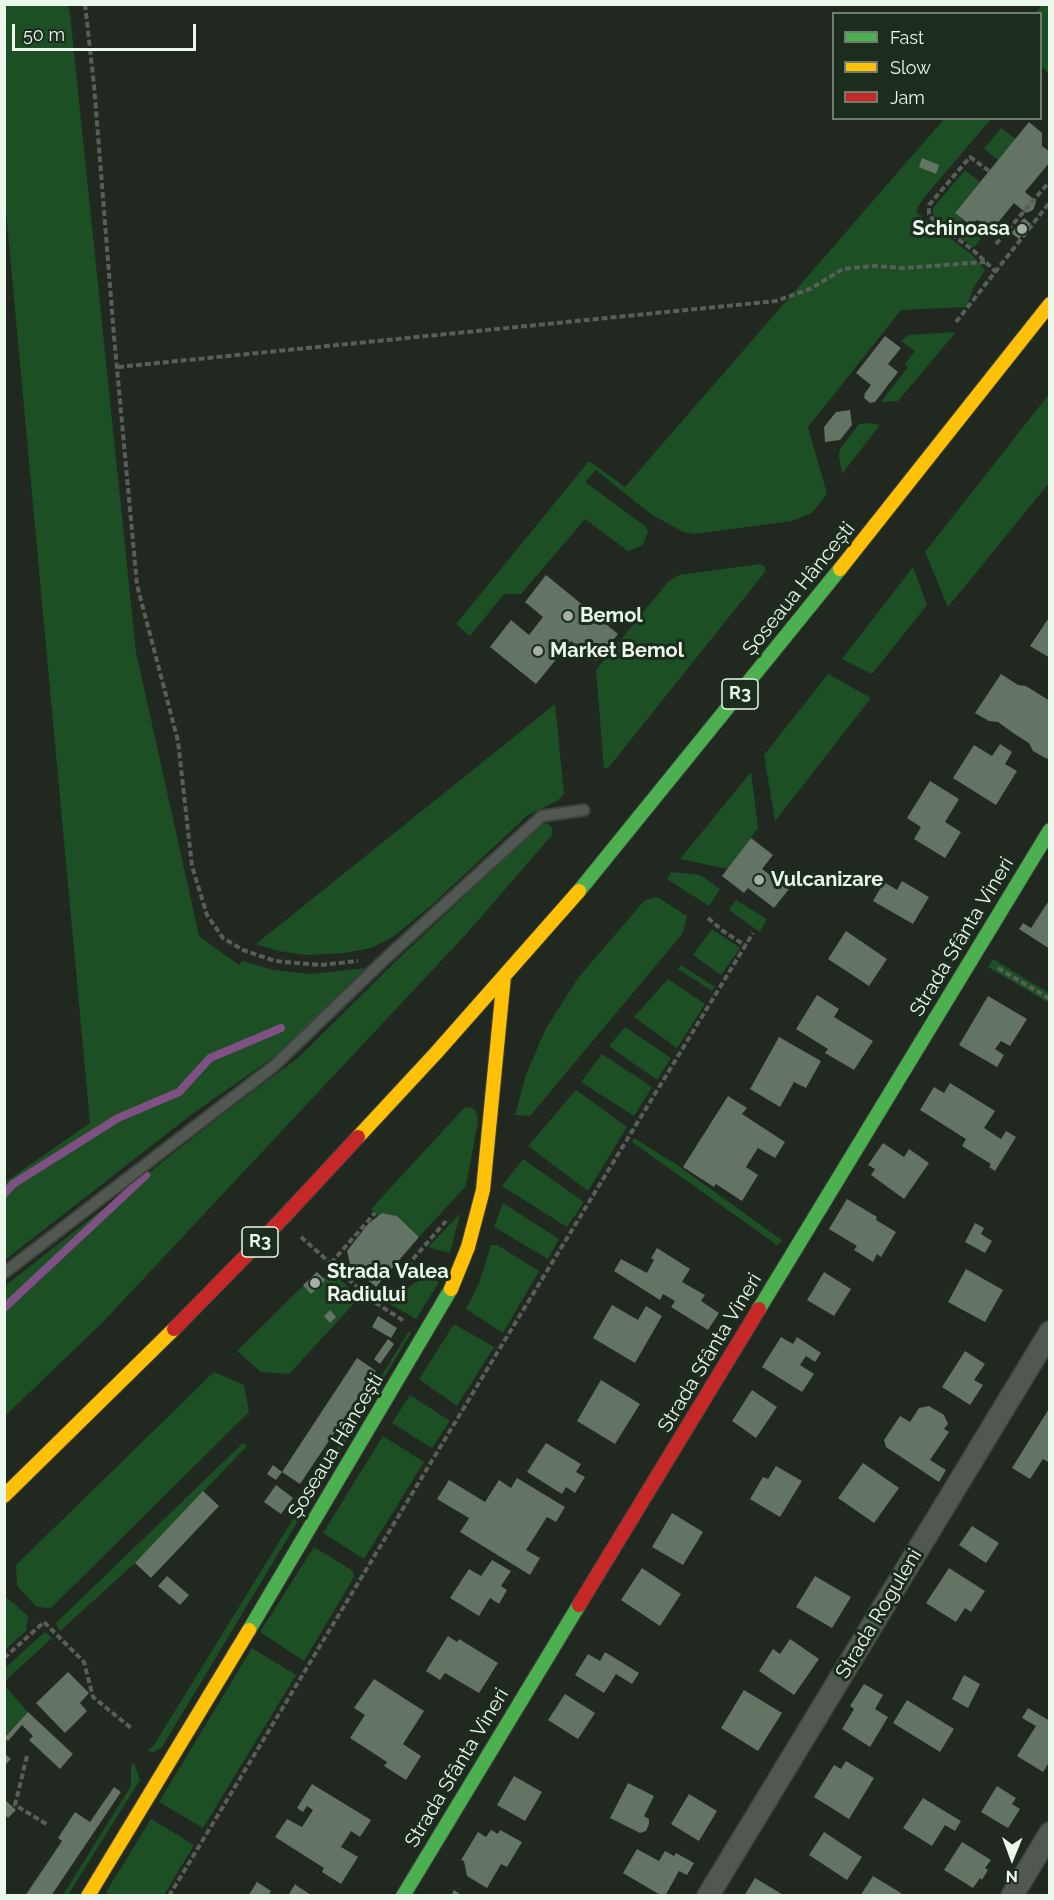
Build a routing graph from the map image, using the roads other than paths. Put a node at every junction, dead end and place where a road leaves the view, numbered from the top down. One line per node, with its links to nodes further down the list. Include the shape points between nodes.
1 (1050, 304): 2 (main road, Șoseaua Hâncești / R3)
2 (1042, 328): 5 (main road, Șoseaua Hâncești / R3, via 589,880)
3 (584, 810): 6 (lane, via 542,816 274,1066)
4 (1050, 830): 11 (main road, Strada Sfânta Vineri)
5 (504, 976): 8 (main road, Șoseaua Hâncești / R3, via 282,1219); 10 (main road, Șoseaua Hâncești, via 483,1190 458,1275)
6 (4, 1273)
7 (1050, 1332): 12 (street, Strada Roguleni)
8 (4, 1496)
9 (1050, 1833): 13 (street)
10 (88, 1896)
11 (403, 1896)
12 (708, 1896)
13 (1012, 1896)

